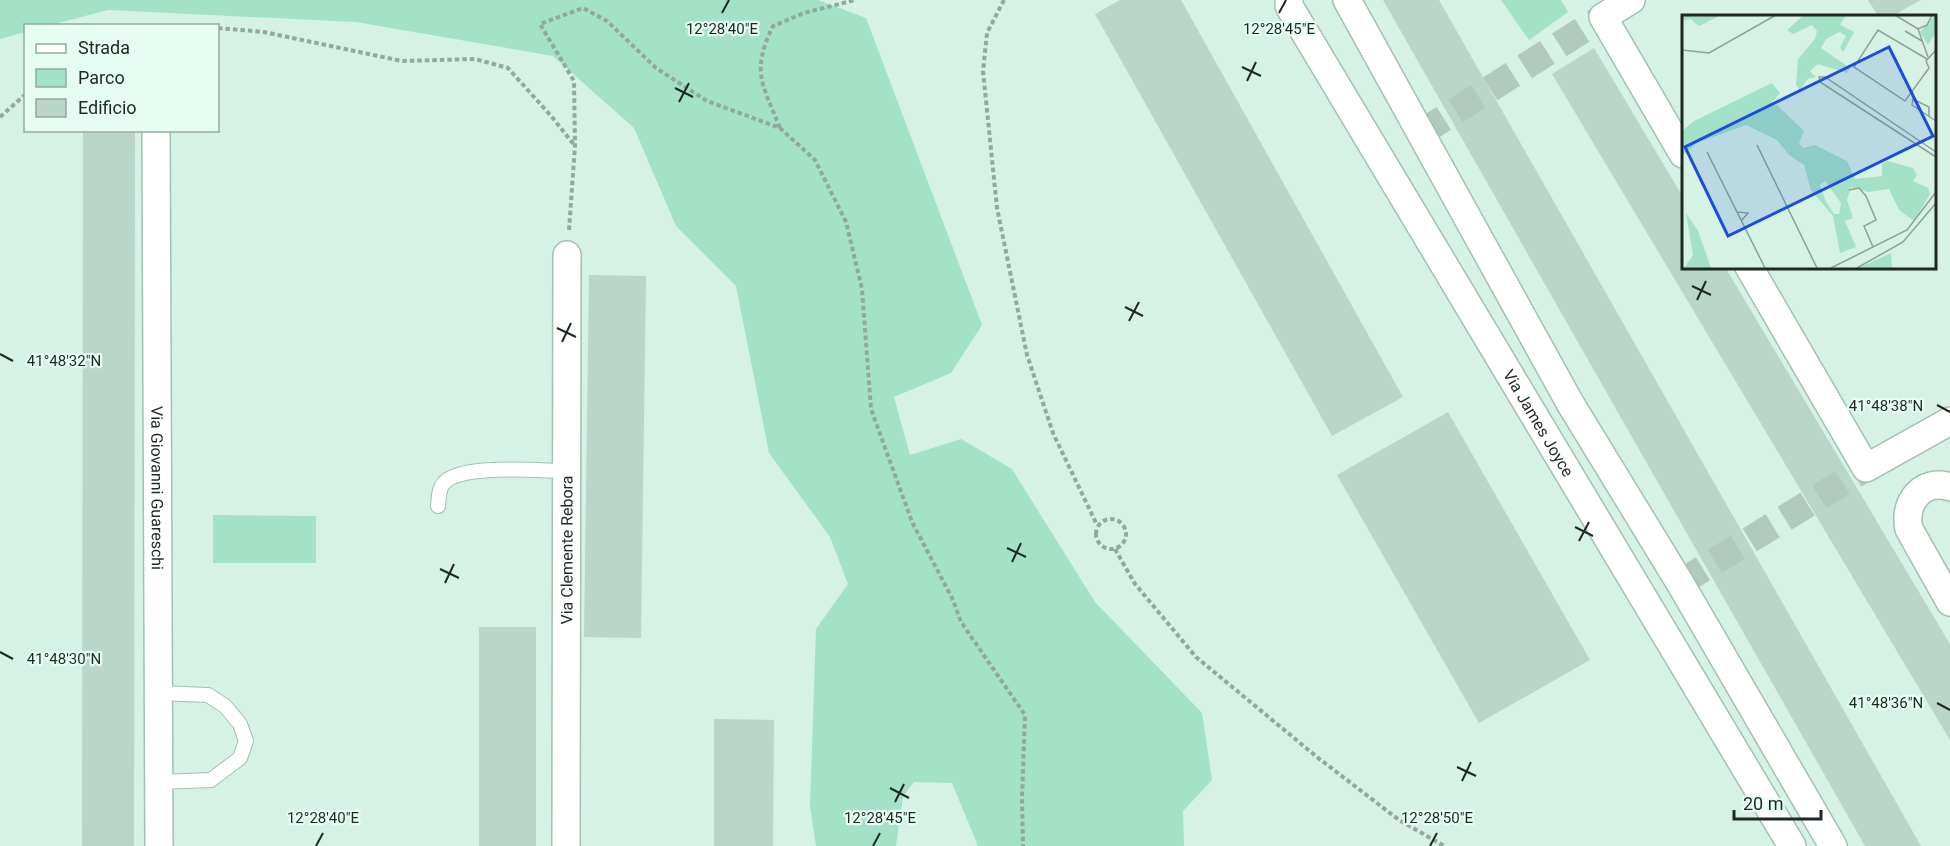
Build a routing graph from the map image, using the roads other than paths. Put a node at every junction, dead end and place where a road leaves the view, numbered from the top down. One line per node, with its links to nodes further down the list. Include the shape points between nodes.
1 (1288, 0): 17 (street, Via James Joyce)
2 (1347, 0): 18 (street, via 1570,402)
3 (1631, 0): 5 (street, via 1603,17)
4 (156, 132): 13 (street, Via Giovanni Guareschi)
5 (1682, 152)
6 (567, 255): 9 (street, Via Clemente Rebora)
7 (1750, 268): 8 (street, via 1866,468)
8 (1950, 421)
9 (566, 471): 11 (lane, via 469,471 443,483); 16 (street, Via Clemente Rebora)
10 (1950, 487): 12 (street, via 1934,485 1917,494 1907,521)
11 (438, 506)
12 (1950, 602)
13 (158, 693): 14 (street, Via Giovanni Guareschi); 14 (lane, via 208,695 225,706 240,724 246,741 240,758 211,780)
14 (159, 782): 15 (street, Via Giovanni Guareschi)
15 (159, 846)
16 (566, 846)
17 (1792, 846)
18 (1833, 846)

